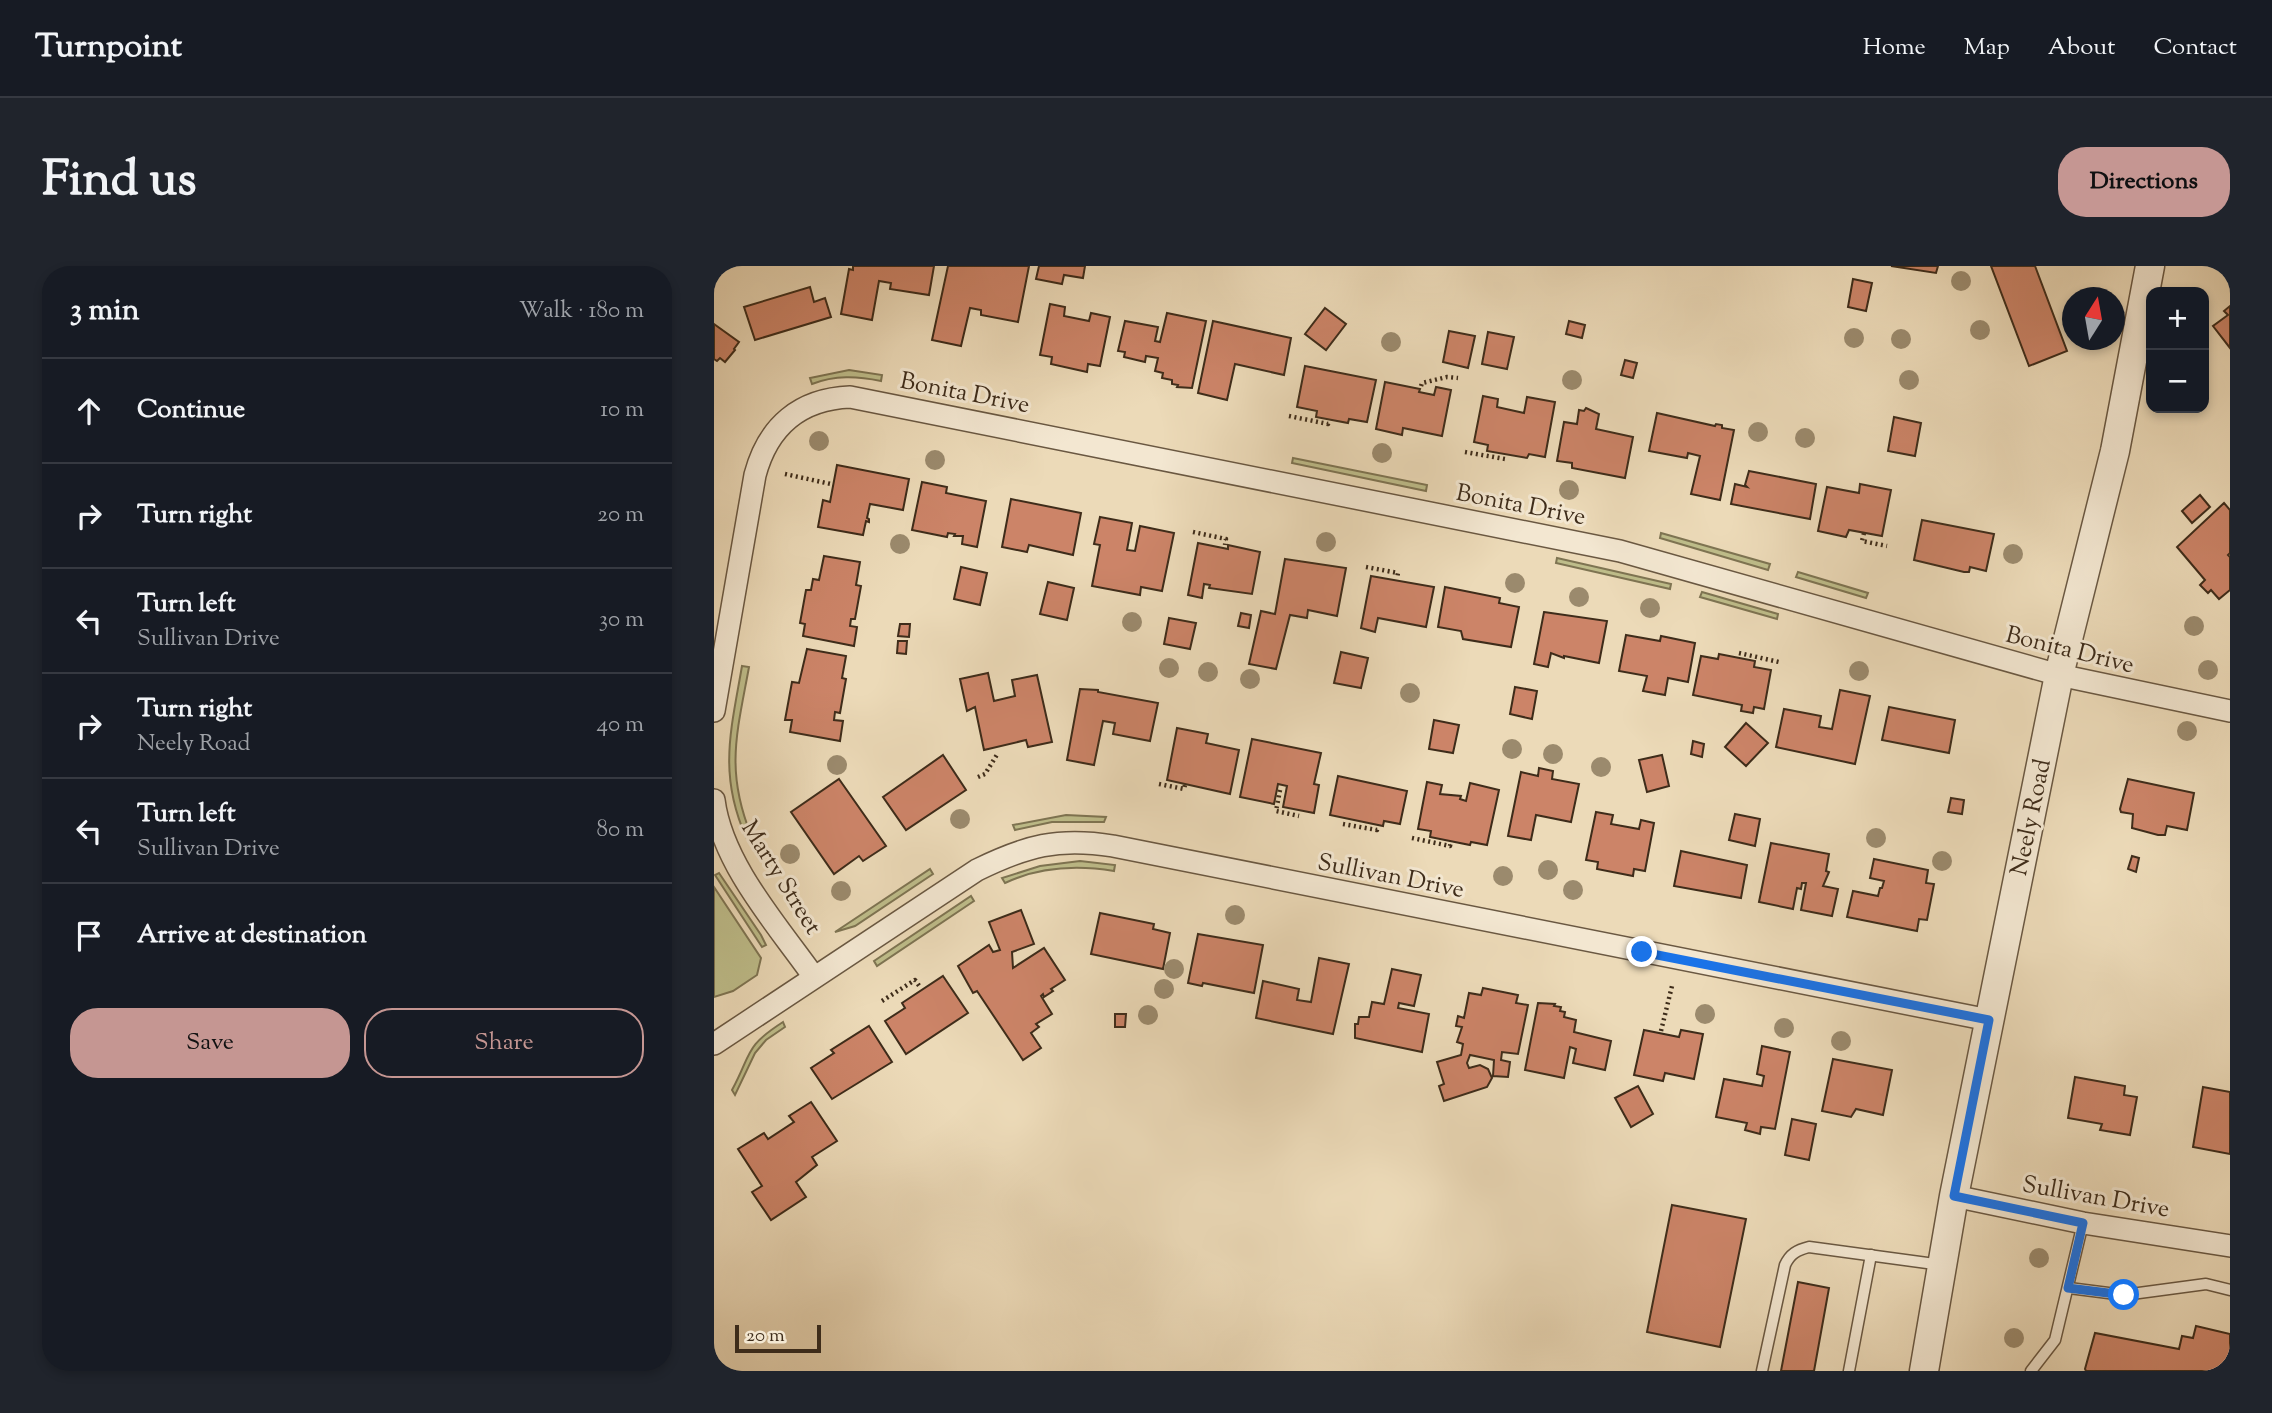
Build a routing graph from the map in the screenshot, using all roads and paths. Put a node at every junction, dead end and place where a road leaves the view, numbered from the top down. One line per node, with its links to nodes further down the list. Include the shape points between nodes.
1 (2150, 266): 18 (street, Neely Road, via 2115,451)
2 (1458, 378): 3 (path)
3 (1421, 386)
4 (1289, 416): 5 (path)
5 (1329, 421)
6 (1465, 452): 7 (path)
7 (1505, 459)
8 (785, 474): 9 (path)
9 (831, 484)
10 (1193, 532): 12 (path, via 1226,539)
11 (1864, 533): 13 (path, via 1862,541)
12 (1224, 545)
13 (1887, 546)
14 (1366, 567): 15 (path, via 1398,573)
15 (1397, 578)
16 (1739, 653): 17 (path)
17 (1779, 662)
18 (2059, 675): 19 (street, Bonita Drive, via 1620,551 864,399 834,398 794,413 769,441 758,463); 20 (street, Bonita Drive); 36 (street, Neely Road)
19 (714, 711)
20 (2230, 711)
21 (999, 753): 22 (path)
22 (978, 777)
23 (1159, 783): 24 (path, via 1184,789)
24 (1185, 785)
25 (1280, 790): 27 (path, via 1276,811)
26 (714, 800): 32 (street, Marty Street, via 733,856)
27 (1299, 816)
28 (1343, 824): 29 (path)
29 (1378, 827)
30 (1412, 838): 31 (path, via 1450,846)
31 (1451, 841)
32 (814, 977): 36 (street, Sullivan Drive, via 977,870 1035,846 1081,842); 38 (street, Sullivan Drive)
33 (1672, 986): 37 (path)
34 (920, 987): 35 (path, via 915,980)
35 (882, 1001)
36 (1989, 1020): 39 (street, Neely Road)
37 (1661, 1031)
38 (714, 1044)
39 (1954, 1196): 40 (street, Sullivan Drive); 43 (street, Neely Road)
40 (2083, 1223): 41 (street, Sullivan Drive); 44 (lane)
41 (2230, 1246)
42 (1871, 1255): 43 (lane); 46 (lane, via 1809,1247 1789,1256); 47 (lane)
43 (1942, 1265): 48 (street, Neely Road)
44 (2068, 1288): 45 (lane, via 2124,1295 2206,1284); 49 (lane, via 2055,1340)
45 (2230, 1290)
46 (1762, 1371)
47 (1849, 1371)
48 (1924, 1371)
49 (2031, 1371)

